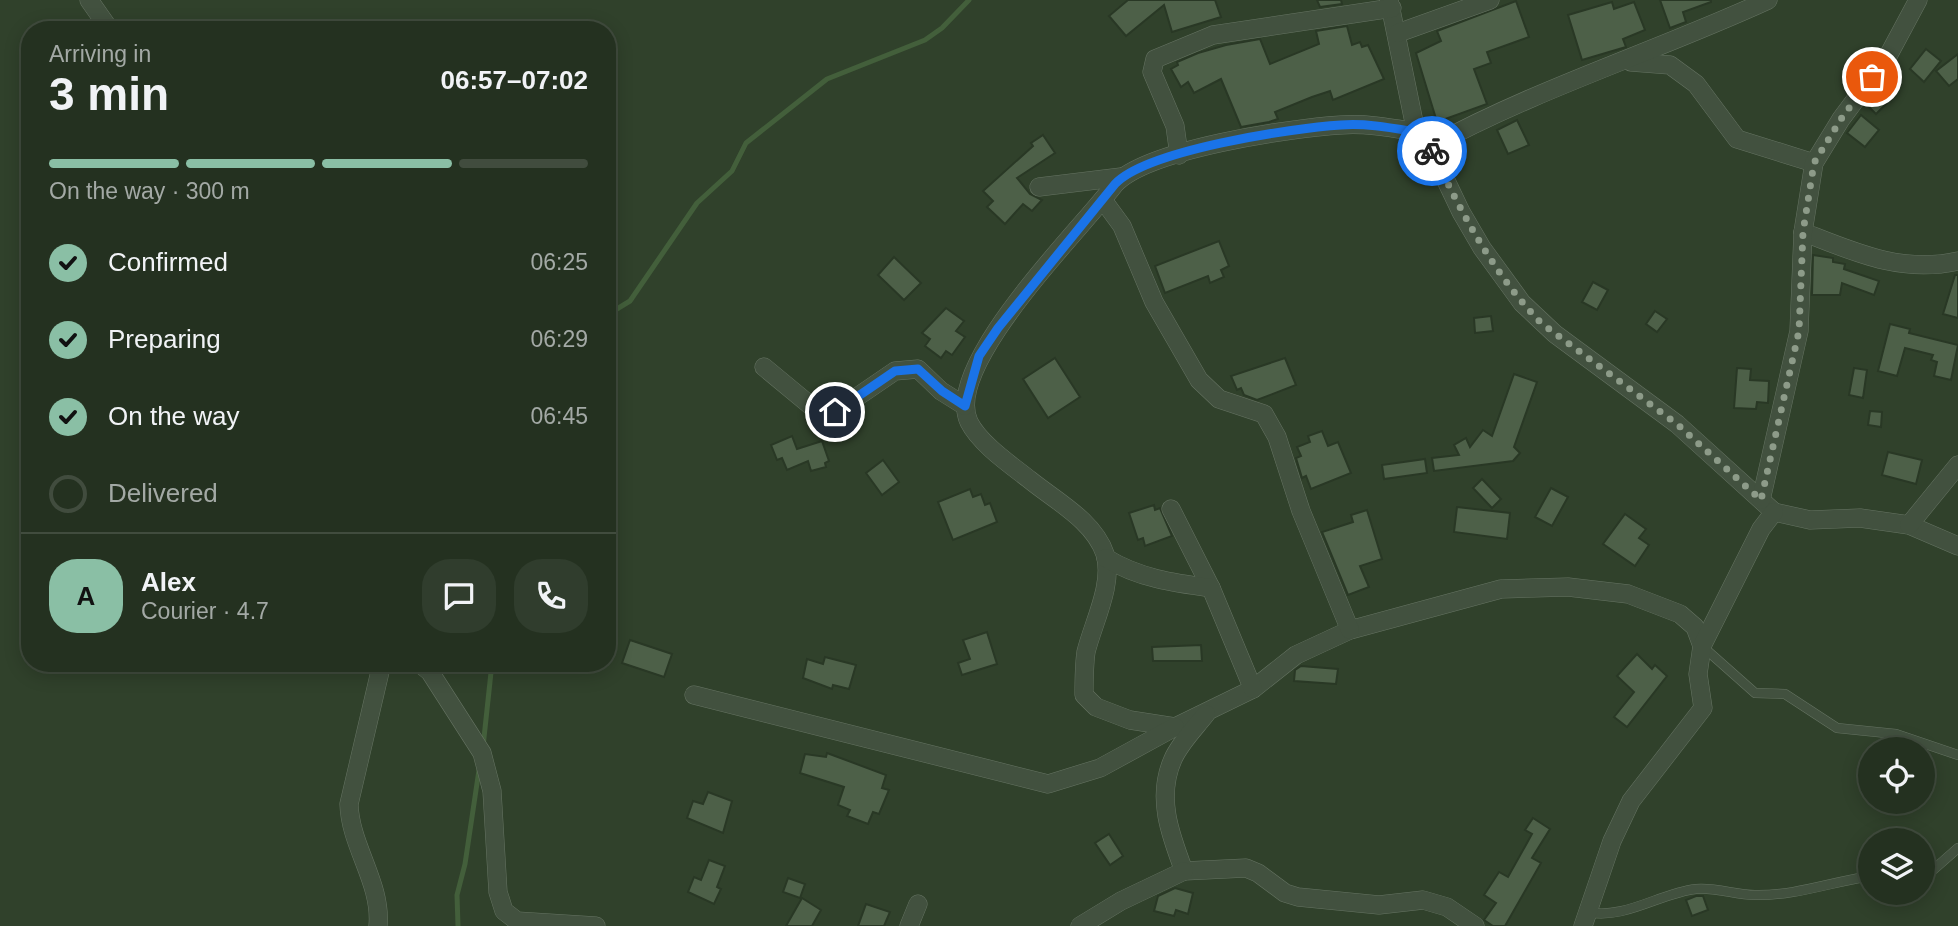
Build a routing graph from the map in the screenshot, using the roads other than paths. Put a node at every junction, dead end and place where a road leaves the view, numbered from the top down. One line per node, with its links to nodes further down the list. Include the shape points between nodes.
1 (89, 0): 6 (street)
2 (1490, 0): 7 (street)
3 (1768, 0): 8 (street)
4 (1919, 0): 12 (street, via 1888,57)
5 (1391, 4): 7 (street); 11 (street, via 1213,34 1155,59 1152,72 1175,126)
6 (104, 21)
7 (1398, 33): 9 (street)
8 (1624, 61): 10 (street, via 1482,118); 12 (street, via 1670,65 1696,84 1737,139)
9 (1416, 132): 10 (street); 11 (street, via 1342,125 1261,136)
10 (1430, 147): 21 (street, via 1461,212 1521,303 1541,323 1677,424)
11 (1179, 155): 13 (street)
12 (1814, 163): 16 (street)
13 (1121, 177): 14 (street); 15 (street)
14 (1039, 187)
15 (1103, 200): 19 (street, via 985,347); 27 (street, via 1122,226 1154,302 1199,380 1219,399 1264,414 1277,437 1301,511)
16 (1803, 232): 17 (street, via 1904,266); 21 (street, via 1799,331)
17 (1958, 261)
18 (764, 367): 19 (street, via 822,415 835,412 895,371 918,369)
19 (965, 406): 25 (street, via 969,422 984,440 1081,520 1096,536)
20 (1958, 465): 23 (street)
21 (1768, 506): 23 (street, via 1810,520 1860,518); 28 (street)
22 (1171, 509): 26 (street)
23 (1909, 525): 24 (street)
24 (1958, 546)
25 (1106, 558): 26 (street, via 1125,570); 34 (street, via 1087,650 1084,695 1096,707 1130,720)
26 (1211, 588): 31 (street)
27 (1350, 630): 28 (street, via 1501,589 1568,587 1629,594 1680,614 1695,627); 31 (street, via 1296,655)
28 (1702, 646): 35 (lane, via 1755,693 1785,694 1838,728 1896,734); 41 (street, via 1698,674 1703,708 1631,801)
29 (380, 672): 43 (street, via 349,804 349,820 377,903)
30 (430, 672): 44 (street, via 482,753 492,792 498,892 504,911 517,921)
31 (1253, 689): 33 (street)
32 (694, 695): 34 (street, via 1048,785 1100,768)
33 (1207, 713): 34 (street); 38 (street, via 1173,756 1165,781 1166,825)
34 (1175, 727)
35 (1958, 755)
36 (1958, 848): 37 (lane)
37 (1935, 868)
38 (1184, 871): 42 (street); 46 (street, via 1246,869 1298,897 1379,905 1423,900 1447,907)
39 (1858, 879): 41 (lane, via 1780,894 1697,889)
40 (918, 904): 45 (street)
41 (1585, 919)
42 (1083, 925)
43 (378, 926)
44 (596, 926)
45 (909, 926)
46 (1475, 926)

